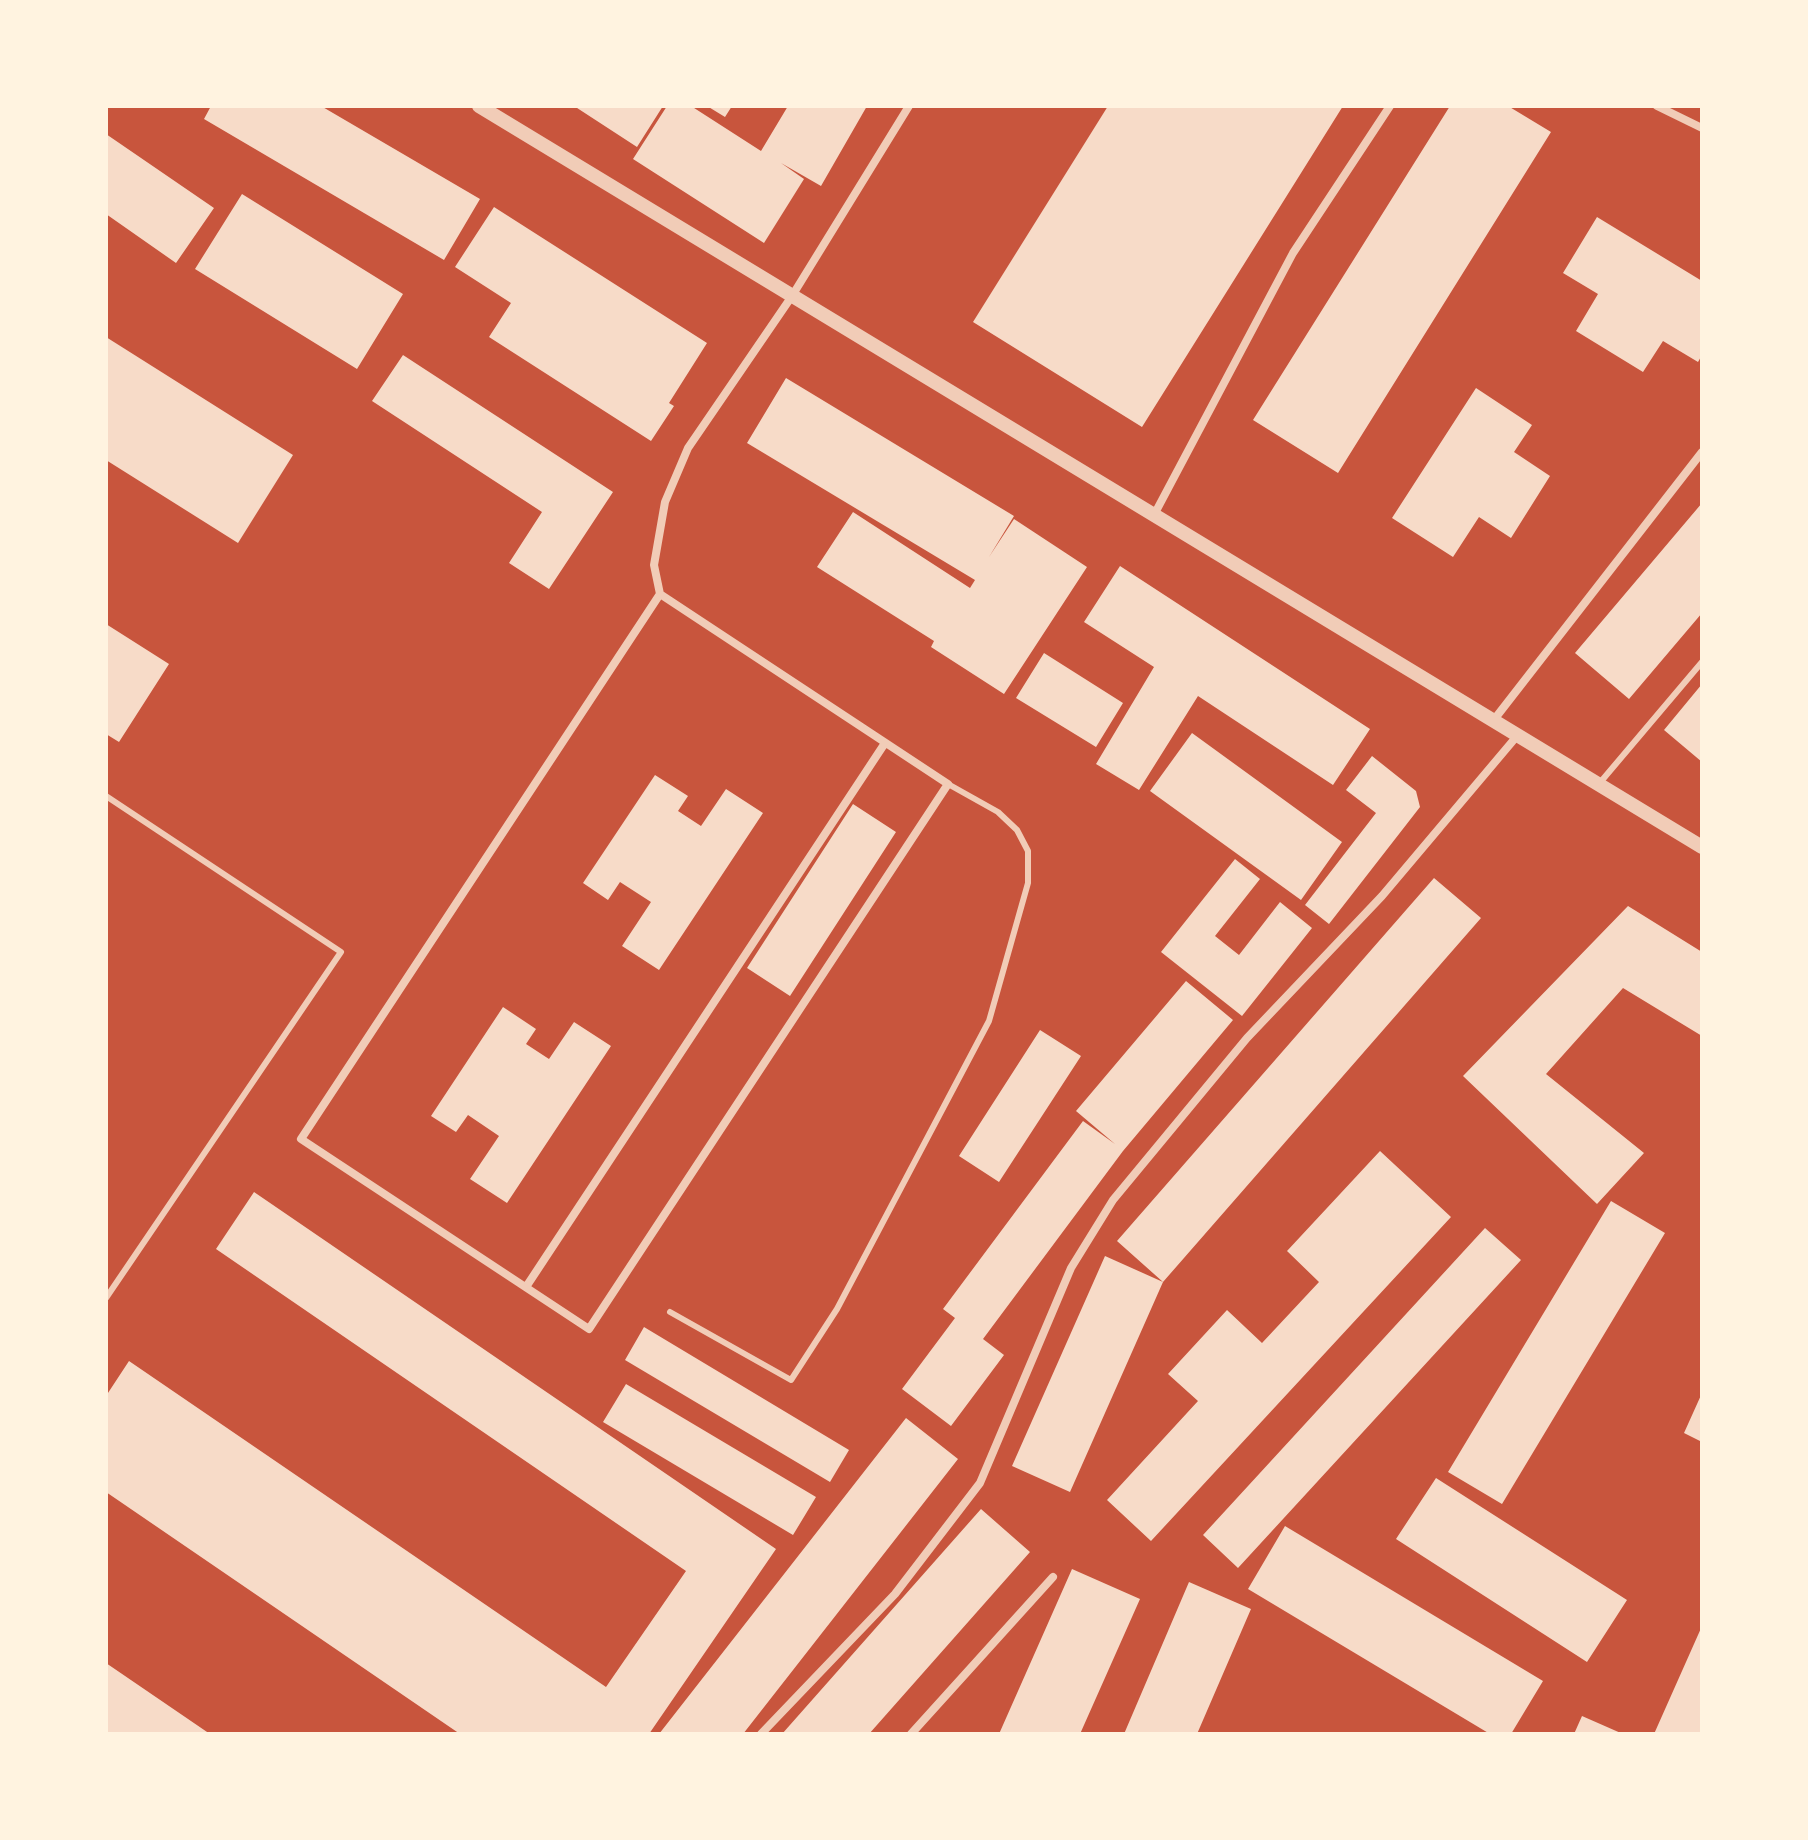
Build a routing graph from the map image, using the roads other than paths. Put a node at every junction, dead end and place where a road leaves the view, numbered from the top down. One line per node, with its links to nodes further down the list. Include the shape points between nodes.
1 (479, 106): 6 (street)
2 (909, 106): 6 (street)
3 (1390, 106): 8 (street, via 1293,253)
4 (1657, 106): 5 (street)
5 (1702, 128)
6 (792, 296): 8 (street); 9 (street, via 688,448 665,502 654,565)
7 (1702, 452): 11 (street)
8 (1154, 515): 11 (street)
9 (660, 594): 13 (street); 18 (street, via 301,1139)
10 (1702, 662): 15 (lane)
11 (1493, 721): 12 (street)
12 (1517, 736): 15 (street); 22 (street, via 1382,896 1247,1038 1113,1200 1071,1268 980,1483 895,1594)
13 (885, 743): 14 (street); 18 (street)
14 (948, 784): 18 (street, via 589,1329); 20 (lane, via 998,812 1017,830 1028,851 1028,883 989,1021 837,1309 791,1380)
15 (1598, 785): 17 (street)
16 (106, 796): 19 (lane, via 341,952)
17 (1702, 847)
18 (526, 1287)
19 (106, 1298)
20 (670, 1312)
21 (1053, 1577): 23 (street)
22 (761, 1734)
23 (911, 1734)

